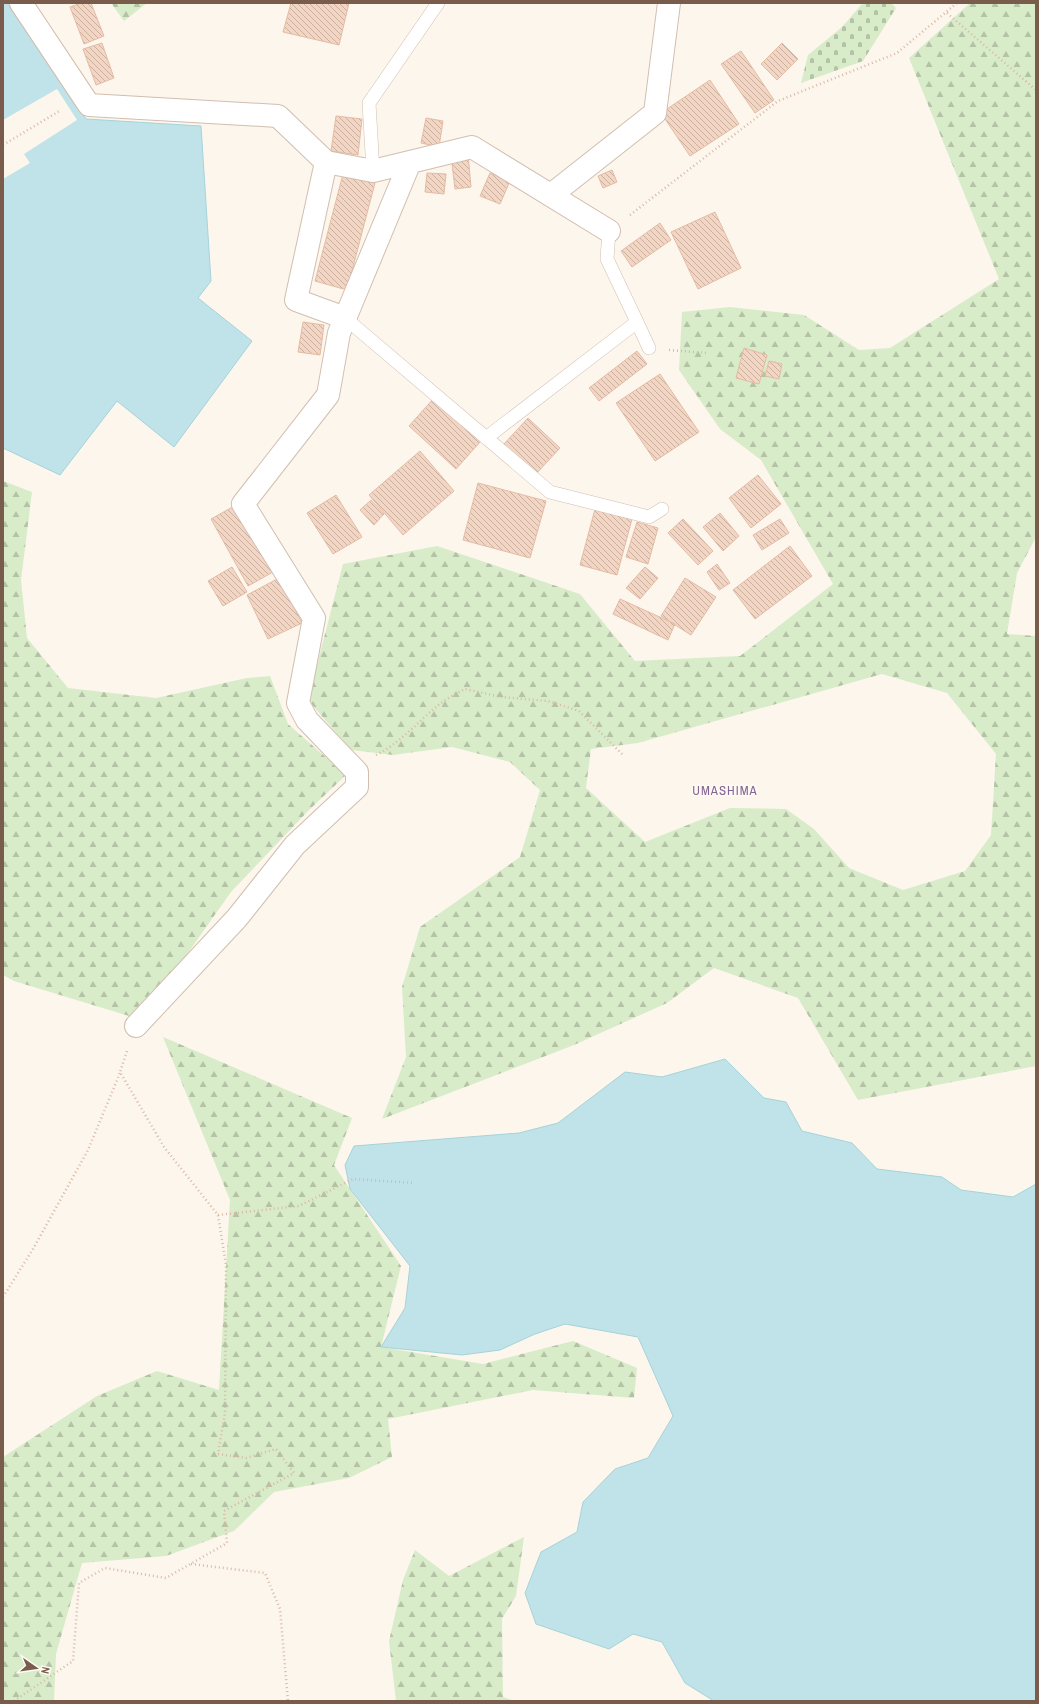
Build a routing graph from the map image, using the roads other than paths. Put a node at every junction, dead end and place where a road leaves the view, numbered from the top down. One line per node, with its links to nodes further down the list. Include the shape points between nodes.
1 (22, 3): 4 (street, via 90,105 278,116)
2 (438, 3): 6 (lane, via 369,103)
3 (669, 3): 7 (street, via 655,113)
4 (326, 162): 6 (street); 9 (street, via 296,300)
5 (410, 162): 6 (street); 7 (street, via 472,147); 9 (street)
6 (373, 171)
7 (551, 195): 8 (street)
8 (609, 231): 10 (lane, via 607,259)
9 (345, 318): 12 (lane); 14 (street, via 339,333 328,395 243,504 314,618 298,703 307,720 357,772 357,787 295,845 237,918)
10 (637, 322): 11 (lane); 12 (lane)
11 (649, 348)
12 (486, 438): 13 (lane, via 550,492 649,517)
13 (662, 509)
14 (136, 1026)

